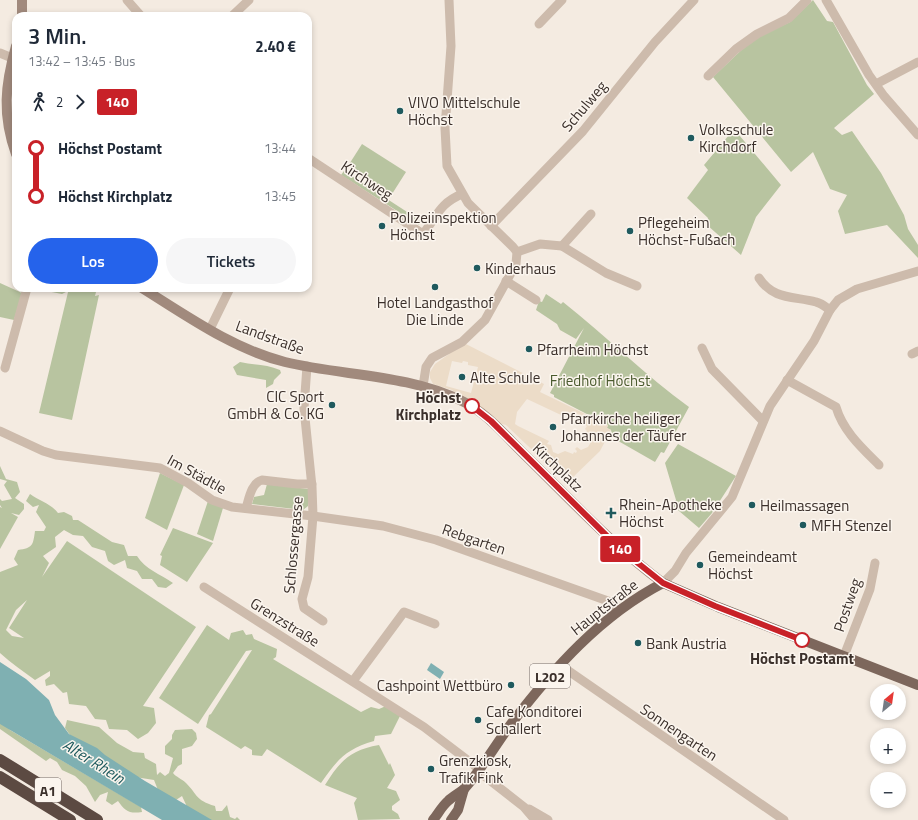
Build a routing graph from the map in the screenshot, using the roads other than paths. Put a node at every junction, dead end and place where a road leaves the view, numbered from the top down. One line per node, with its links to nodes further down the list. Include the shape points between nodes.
1 (22, 0): 9 (main road)
2 (127, 0): 10 (street)
3 (249, 0): 11 (street)
4 (449, 0): 21 (street, via 451,46 445,108 445,151 447,166)
5 (562, 0): 12 (street)
6 (694, 0): 23 (street, Schulweg, via 655,42 583,131)
7 (807, 0): 16 (street, via 789,18 757,34 736,49)
8 (826, 0): 17 (street)
9 (22, 12)
10 (138, 12)
11 (236, 12)
12 (539, 24)
13 (0, 53): 14 (street)
14 (12, 58): 19 (main road, via 5,99)
15 (918, 62): 17 (street)
16 (708, 76)
17 (876, 84): 18 (street)
18 (918, 135)
19 (12, 139)
20 (312, 161): 21 (street, Kirchweg, via 423,234 441,207)
21 (462, 194): 23 (street, via 477,214)
22 (591, 214): 24 (street)
23 (491, 226): 25 (street)
24 (562, 246): 25 (street, via 540,244); 29 (street, via 606,273)
25 (517, 252): 28 (street, via 516,264)
26 (918, 271): 34 (street, via 856,289 845,295)
27 (759, 278): 34 (street, via 766,288 785,297 817,302)
28 (506, 281): 33 (street); 40 (street, via 480,327 462,342 432,358 426,367)
29 (637, 286)
30 (26, 292): 38 (street)
31 (149, 292): 35 (main road, Landstraße)
32 (228, 292): 35 (street)
33 (536, 300)
34 (830, 310): 39 (street, via 814,341)
35 (210, 329): 37 (main road, Landstraße, via 257,352)
36 (702, 348): 41 (street, via 712,369)
37 (307, 366): 40 (main road, Landstraße); 44 (street, Schlossergasse, via 304,408)
38 (5, 368)
39 (787, 380): 41 (street); 43 (street, via 836,407 845,428)
40 (423, 386): 48 (main road, Kirchplatz, via 463,401 481,413 619,548)
41 (763, 421): 48 (street, via 732,497)
42 (0, 431): 45 (street, Im Städtle, via 56,455 160,468 212,500 232,507)
43 (879, 465)
44 (312, 484): 45 (street, Schlossergasse, via 257,481); 46 (street, Schlossergasse)
45 (246, 508): 46 (street, Im Städtle)
46 (313, 516): 50 (street, Rebgarten, via 383,526 436,540 608,602); 51 (street, Schlossergasse, via 308,576 302,599 304,608)
47 (875, 563): 53 (street, Postweg, via 870,588)
48 (663, 583): 50 (main road, Hauptstraße / L202, via 645,592); 53 (main road)
49 (204, 587): 55 (street, Grenzstraße)
50 (618, 612): 54 (main road, Hauptstraße / L202)
51 (323, 621)
52 (435, 624): 55 (street, via 404,612)
53 (844, 656): 56 (main road)
54 (560, 665): 58 (main road, Hauptstraße / L202, via 511,724); 68 (street, Sonnengarten)
55 (353, 681): 58 (street, Grenzstraße, via 424,727)
56 (918, 685)
57 (0, 760): 63 (highway, A1)
58 (478, 770): 60 (main road, Hauptstraße / L202); 61 (street, Grenzstraße)
59 (0, 777): 62 (highway, A1)
60 (464, 789): 64 (main road, L202, via 448,801); 65 (main road, L202, via 458,810)
61 (524, 807): 66 (street); 67 (street)
62 (70, 820)
63 (97, 820)
64 (433, 820)
65 (451, 820)
66 (535, 820)
67 (548, 820)
68 (784, 820)

